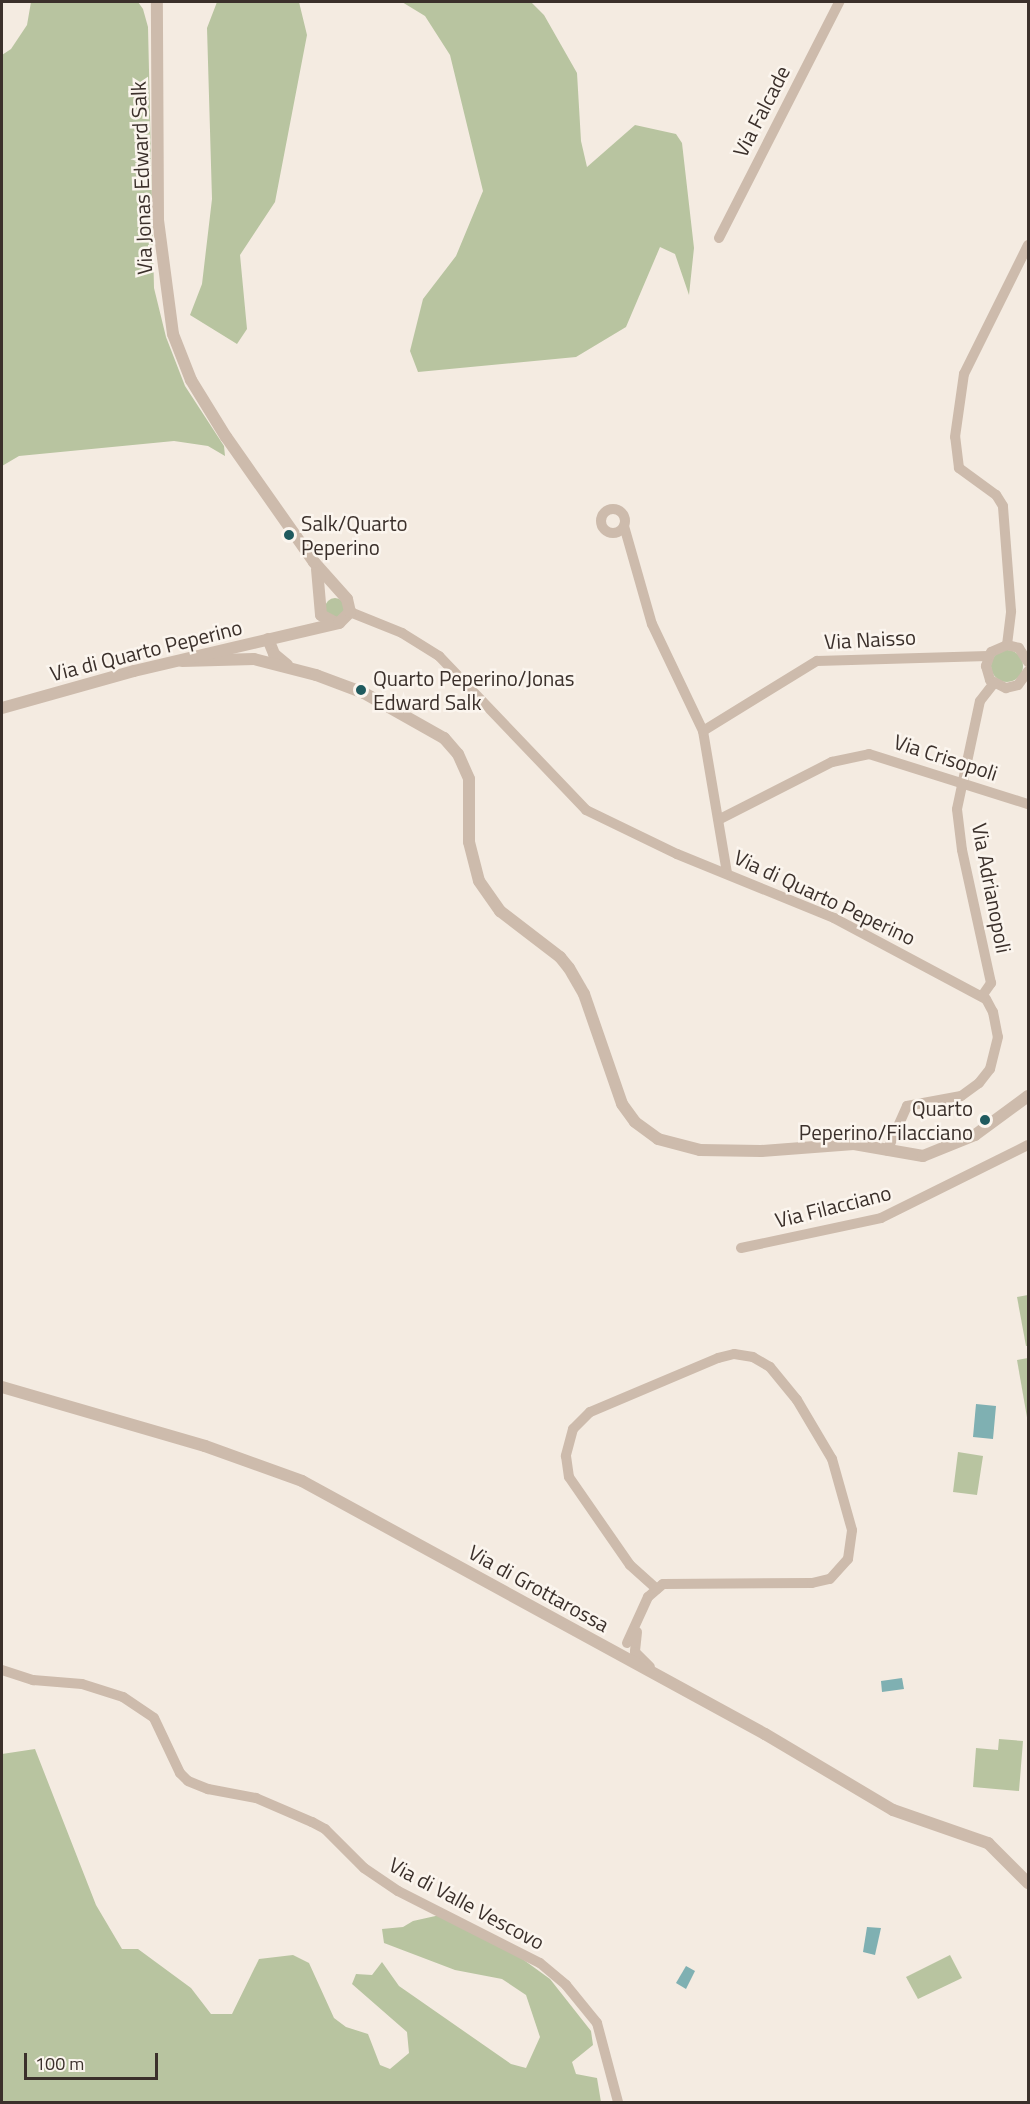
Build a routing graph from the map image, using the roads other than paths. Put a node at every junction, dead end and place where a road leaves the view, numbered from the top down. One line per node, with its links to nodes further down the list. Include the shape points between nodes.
1 (157, 2): 6 (street, Via Jonas Edward Salk, via 158,220 173,334 197,390)
2 (838, 2): 3 (street, Via Falcade)
3 (719, 238)
4 (1029, 244): 14 (street, via 964,374 955,436 959,468 1002,503 1011,611)
5 (621, 529): 23 (street, via 652,624)
6 (314, 562): 7 (street, Via Jonas Edward Salk); 8 (street, Via Jonas Edward Salk, via 320,580)
7 (341, 595): 8 (street, via 329,595); 9 (street, via 348,601)
8 (320, 607): 10 (street, via 326,621); 11 (street, via 315,620)
9 (350, 612): 10 (street); 27 (street, Via di Quarto Peperino, via 420,643 458,672 586,810 677,854)
10 (336, 623): 11 (street, Via di Quarto Peperino)
11 (300, 632): 12 (street, Via di Quarto Peperino)
12 (268, 639): 13 (street, Via di Quarto Peperino); 19 (street, via 274,654)
13 (252, 643): 16 (street, Via di Quarto Peperino); 17 (street)
14 (1007, 645): 15 (street, via 996,648); 18 (street, via 1019,648)
15 (988, 657): 21 (street, via 986,671); 23 (street, Via Naisso, via 817,661)
16 (182, 661): 17 (street, Via di Quarto Peperino); 22 (street, Via di Quarto Peperino)
17 (266, 661): 19 (street, Via di Quarto Peperino)
18 (1029, 662)
19 (288, 666): 31 (street, Via di Quarto Peperino, via 336,681 400,712 434,731 458,754 472,794 470,842 479,880 500,911 569,968 595,1022 616,1091 641,1128 668,1143 700,1150 761,1151 854,1144)
20 (1029, 671): 21 (street, via 1023,681 1012,687)
21 (994, 683): 24 (street, Via Adrianopoli, via 980,701)
22 (2, 708)
23 (703, 731): 26 (street)
24 (961, 782): 25 (street, Via Crisopoli); 26 (street, Via Crisopoli, via 883,756 855,756 832,762); 28 (street, Via Adrianopoli, via 957,808 962,850 991,983)
25 (1029, 804)
26 (720, 819): 27 (street)
27 (727, 873): 28 (street, Via di Quarto Peperino, via 834,918)
28 (982, 996): 31 (street, via 992,1007 997,1028 996,1054 990,1069 979,1083 960,1096 905,1107)
29 (1029, 1096): 31 (street, via 987,1127 945,1150 923,1156)
30 (1029, 1145): 32 (street, Via Filacciano, via 881,1218)
31 (887, 1151)
32 (741, 1248)
33 (2, 1387): 37 (street, Via di Grottarossa, via 281,1472)
34 (657, 1589): 34 (street, via 630,1565 569,1477 566,1456 573,1429 590,1412 718,1358 734,1354 753,1357 770,1367 797,1400 832,1459 852,1530 848,1559 837,1574 822,1582 672,1582); 35 (street); 36 (street, via 634,1622)
35 (636, 1634): 36 (street); 39 (street, via 634,1648 639,1658)
36 (627, 1643): 37 (street)
37 (620, 1655): 39 (street, Via di Grottarossa)
38 (2, 1670): 41 (street, Via di Valle Vescovo, via 33,1680 82,1684 123,1697 154,1718 180,1773 188,1781 256,1798 312,1822 325,1829 364,1868 398,1891 540,1963 566,1985 597,2023)
39 (681, 1688): 40 (street, Via di Grottarossa, via 893,1810 988,1844)
40 (1029, 1883)
41 (618, 2103)

